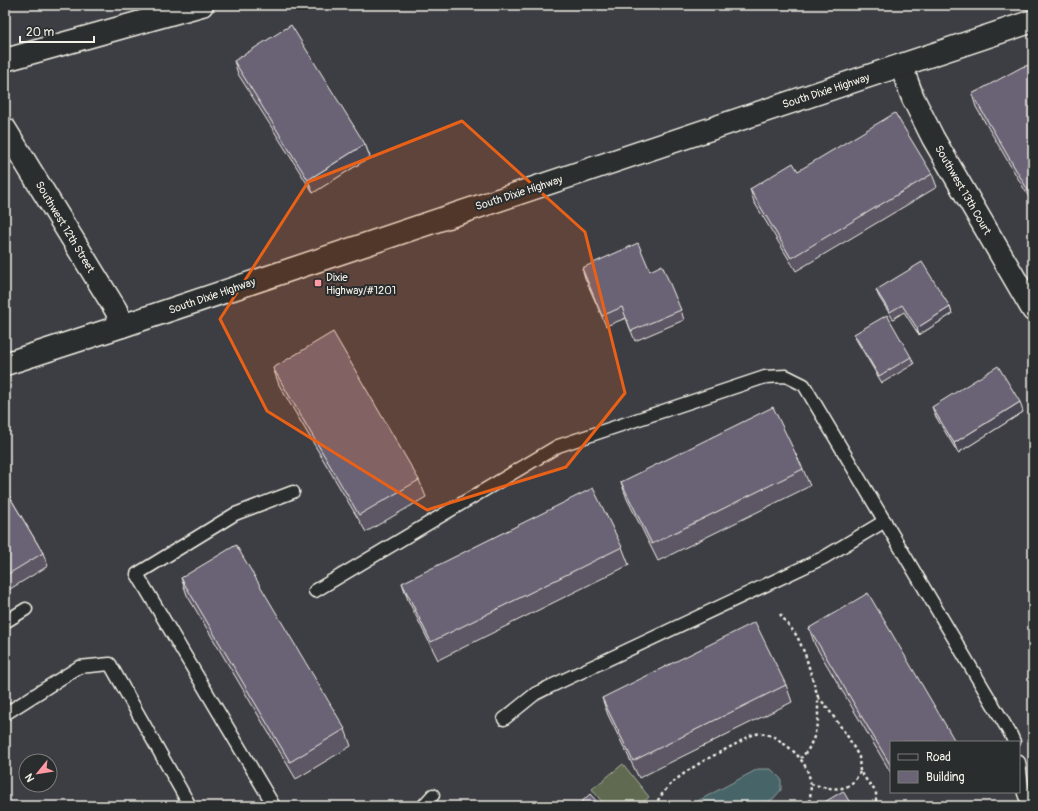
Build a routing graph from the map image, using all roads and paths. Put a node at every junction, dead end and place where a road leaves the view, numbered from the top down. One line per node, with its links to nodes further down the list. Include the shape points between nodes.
1 (202, 5): 3 (main road)
2 (1033, 21): 4 (main road, South Dixie Highway)
3 (5, 60)
4 (901, 66): 6 (main road, Southwest 13th Court, via 913,98 933,138); 7 (main road, South Dixie Highway)
5 (5, 129): 7 (main road, Southwest 12th Street, via 116,310)
6 (1033, 310)
7 (122, 326): 8 (main road, South Dixie Highway)
8 (5, 364)
9 (293, 492): 26 (lane, via 235,514 137,574)
10 (885, 522): 11 (lane, via 804,385 786,376 765,377 558,446); 17 (lane, via 823,558 535,694); 18 (lane)
11 (315, 591)
12 (26, 609): 14 (lane)
13 (780, 614): 15 (path, via 797,636)
14 (5, 622)
15 (818, 696): 19 (path, via 818,720 814,736); 21 (path, via 848,737 859,757)
16 (5, 714): 25 (lane, via 79,667 110,664)
17 (504, 719)
18 (1014, 741)
19 (801, 758): 22 (path, via 808,770); 28 (path, via 772,735 755,734 706,760 676,780 658,799)
20 (1020, 770): 24 (lane)
21 (860, 772): 22 (path, via 852,784 841,788 825,788); 30 (path, via 876,792)
22 (811, 784): 29 (path)
23 (433, 795): 27 (lane)
24 (1026, 805)
25 (190, 806)
26 (274, 806)
27 (423, 806)
28 (655, 806)
29 (808, 806)
30 (876, 806)

